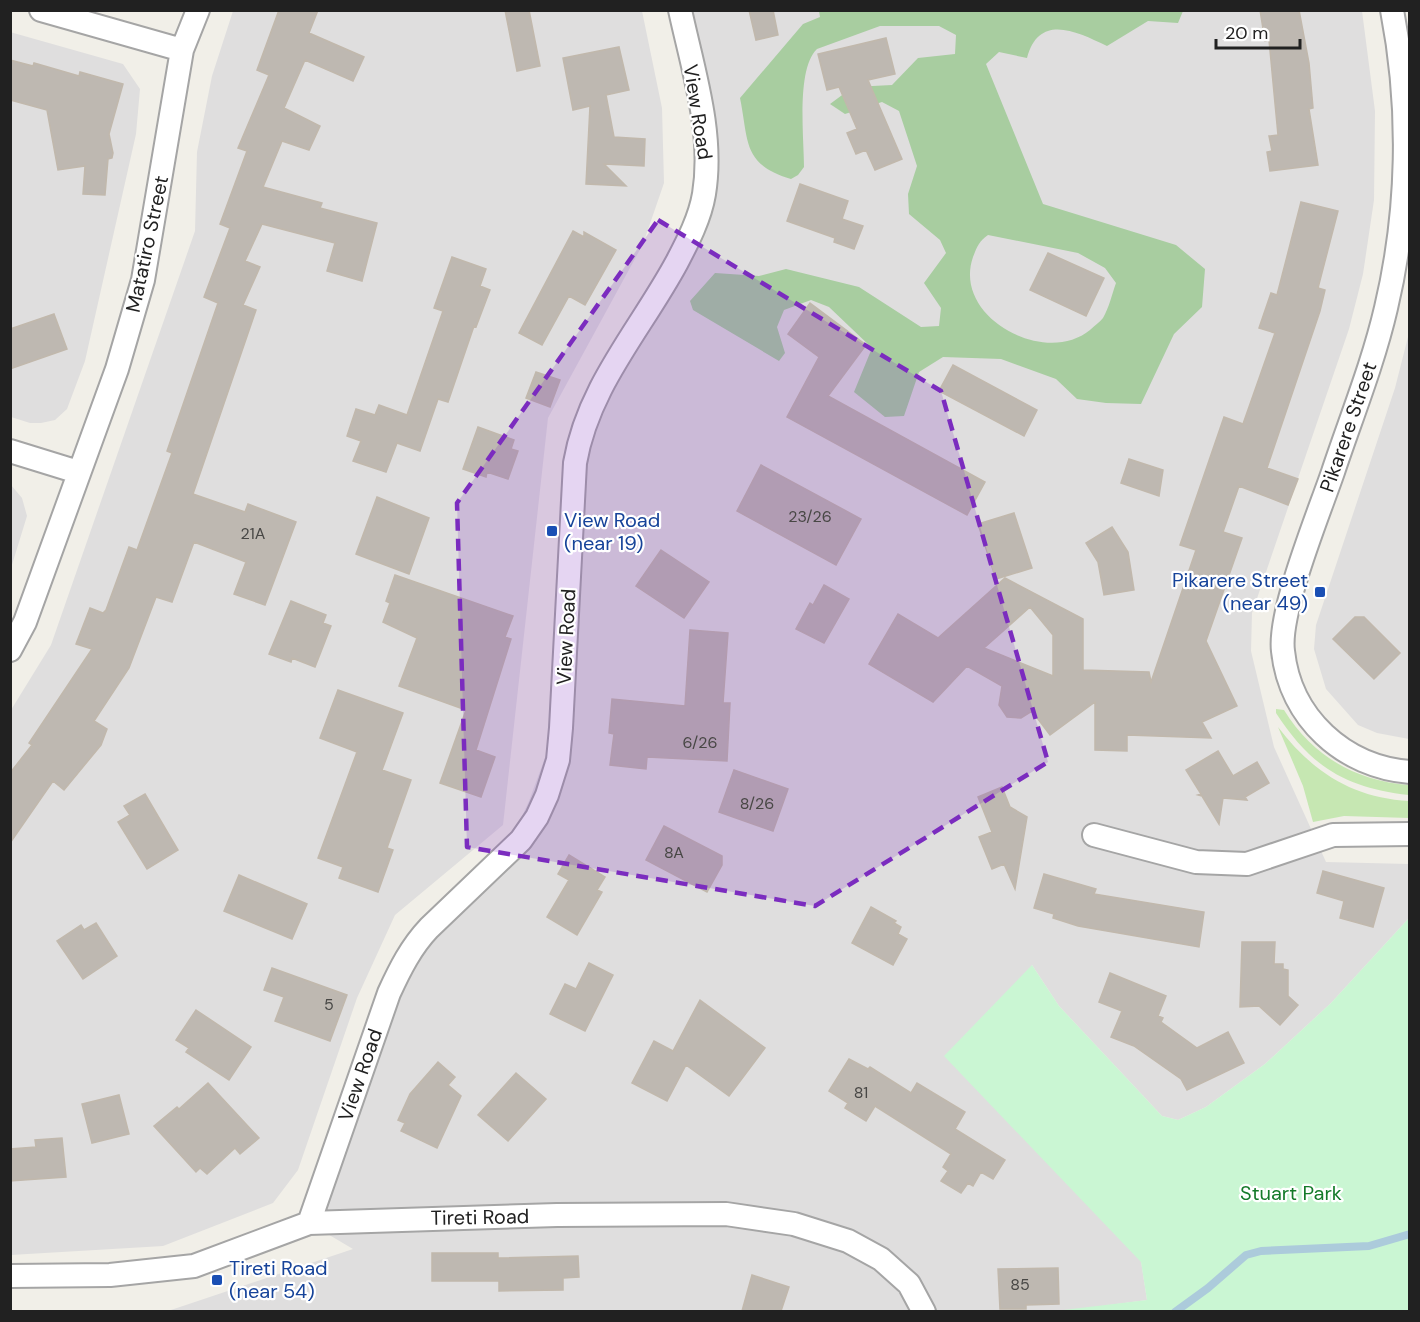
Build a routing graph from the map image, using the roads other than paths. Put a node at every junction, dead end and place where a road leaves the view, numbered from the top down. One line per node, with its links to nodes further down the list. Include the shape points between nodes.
1 (41, 10): 5 (street)
2 (198, 10): 5 (street, Matatiro Street)
3 (680, 10): 12 (street, View Road, via 706,139 704,196 686,245 602,384 580,433 558,760 537,817 521,840 416,941 404,962 389,993)
4 (1392, 10): 9 (street, Pikarere Street, via 1400,55 1405,128 1403,202 1396,256 1386,308 1366,375 1295,585 1282,650 1293,692 1314,725 1331,742 1375,767)
5 (182, 50): 7 (street, Matatiro Street, via 143,280 117,369)
6 (10, 451): 7 (street)
7 (78, 472): 8 (street, Matatiro Street, via 25,622)
8 (10, 650)
9 (1410, 772)
10 (1410, 834): 11 (street, via 1333,835 1247,864 1196,862)
11 (1094, 835)
12 (309, 1223): 13 (street, Tireti Road, via 194,1266 110,1275); 14 (street, Tireti Road, via 726,1214 794,1224 848,1241 881,1259 909,1284)
13 (10, 1276)
14 (924, 1311)

